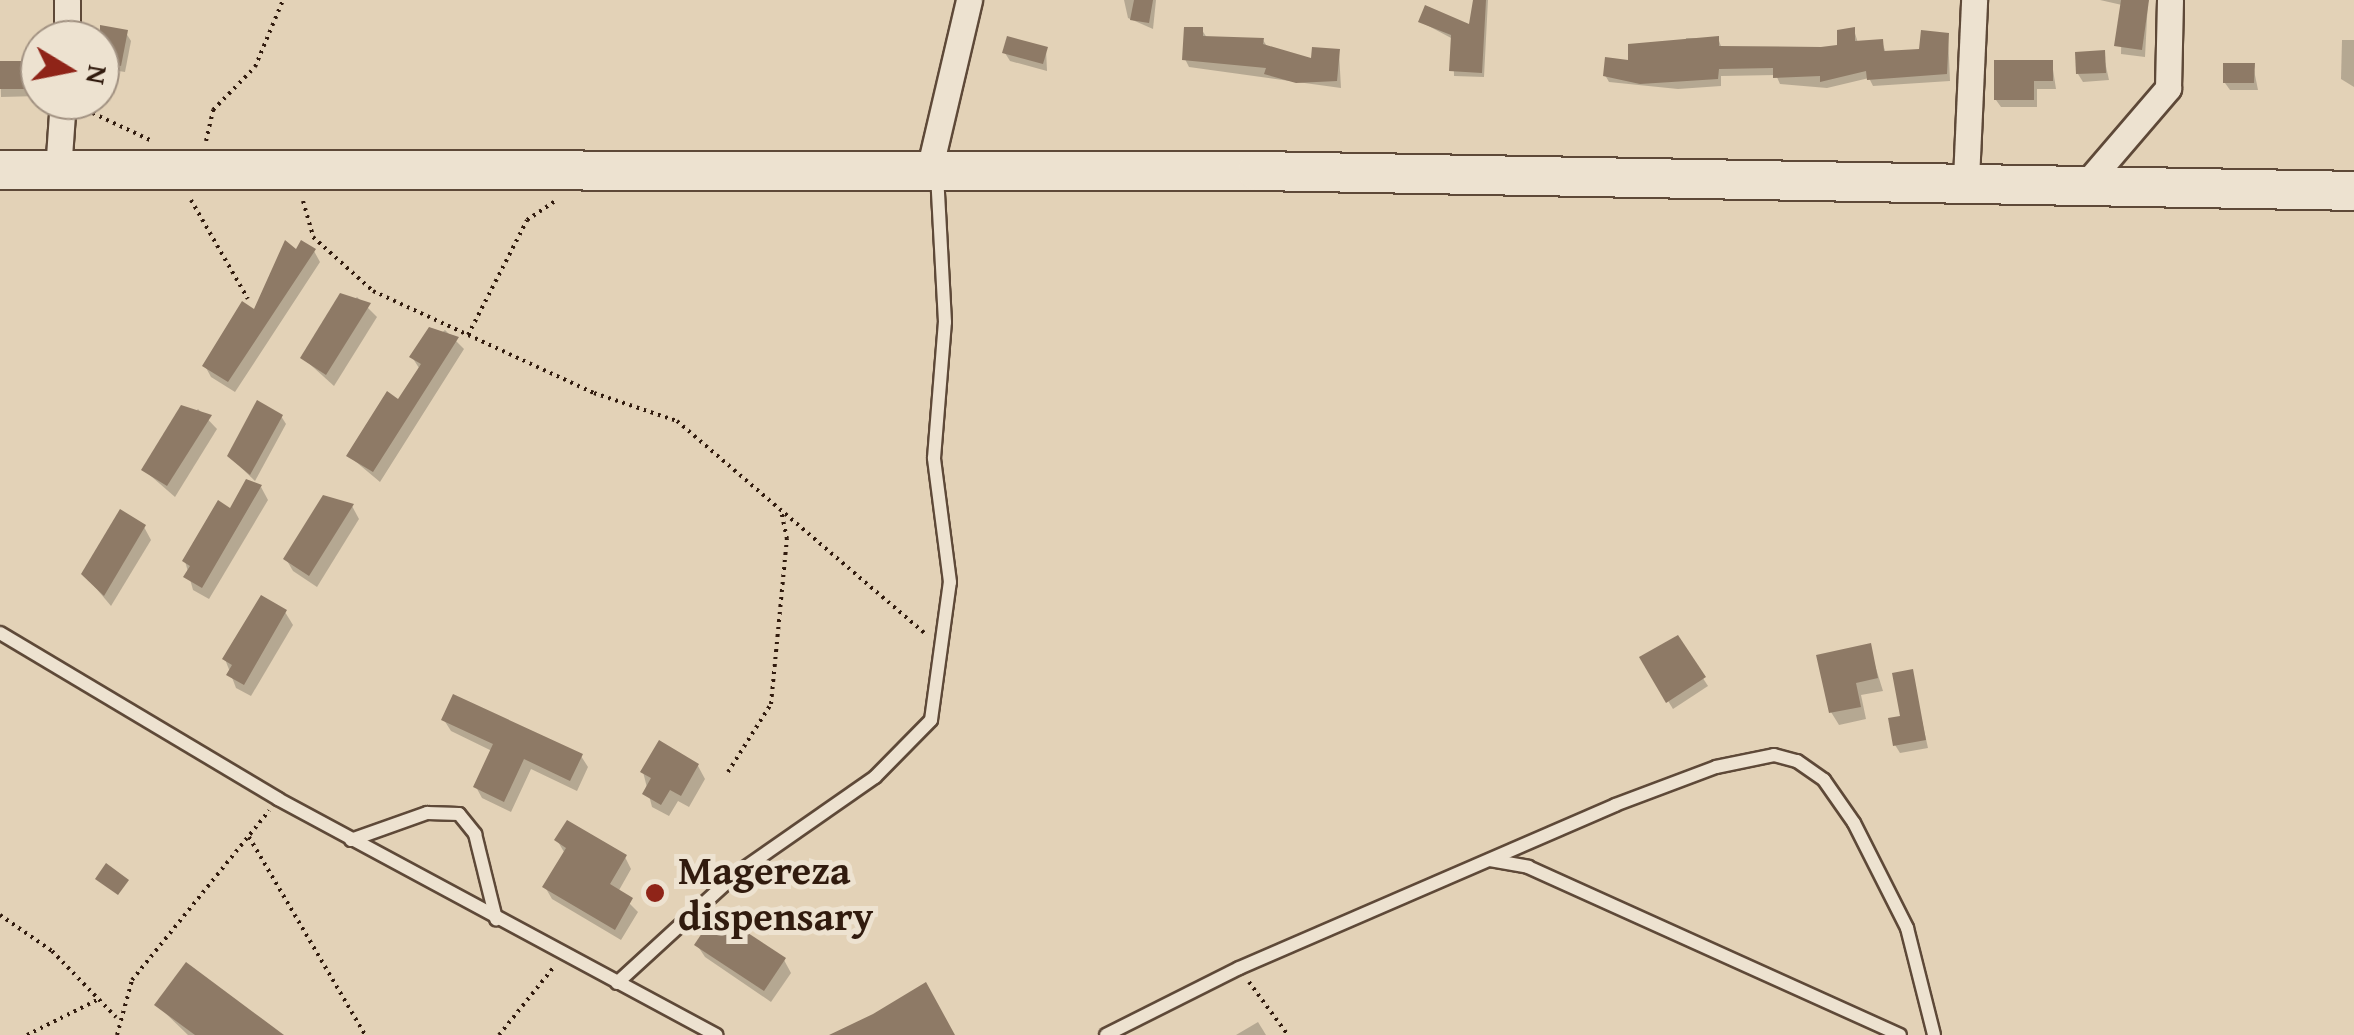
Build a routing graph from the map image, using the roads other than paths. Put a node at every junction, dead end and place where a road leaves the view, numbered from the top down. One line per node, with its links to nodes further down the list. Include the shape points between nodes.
1 (968, 0): 7 (street)
2 (1974, 0): 8 (street)
3 (2170, 0): 9 (street, via 2168,88)
4 (69, 120): 6 (street)
5 (0, 170): 6 (street)
6 (58, 170): 7 (street)
7 (932, 175): 8 (street, via 1276,171); 15 (lane, via 946,322 934,458 950,571 935,709 919,736 874,778 736,874)
8 (1966, 179): 9 (street)
9 (2085, 185): 10 (street)
10 (2354, 190)
11 (0, 634): 12 (lane)
12 (351, 840): 14 (lane); 14 (lane, via 427,813 459,814 475,834)
13 (1488, 860): 17 (lane, via 1239,968); 18 (lane, via 1528,867); 19 (lane, via 1716,767 1761,756 1797,760 1824,780 1854,823 1908,928)
14 (496, 918): 15 (lane)
15 (617, 983): 16 (lane)
16 (717, 1035)
17 (1106, 1035)
18 (1900, 1035)
19 (1934, 1035)

